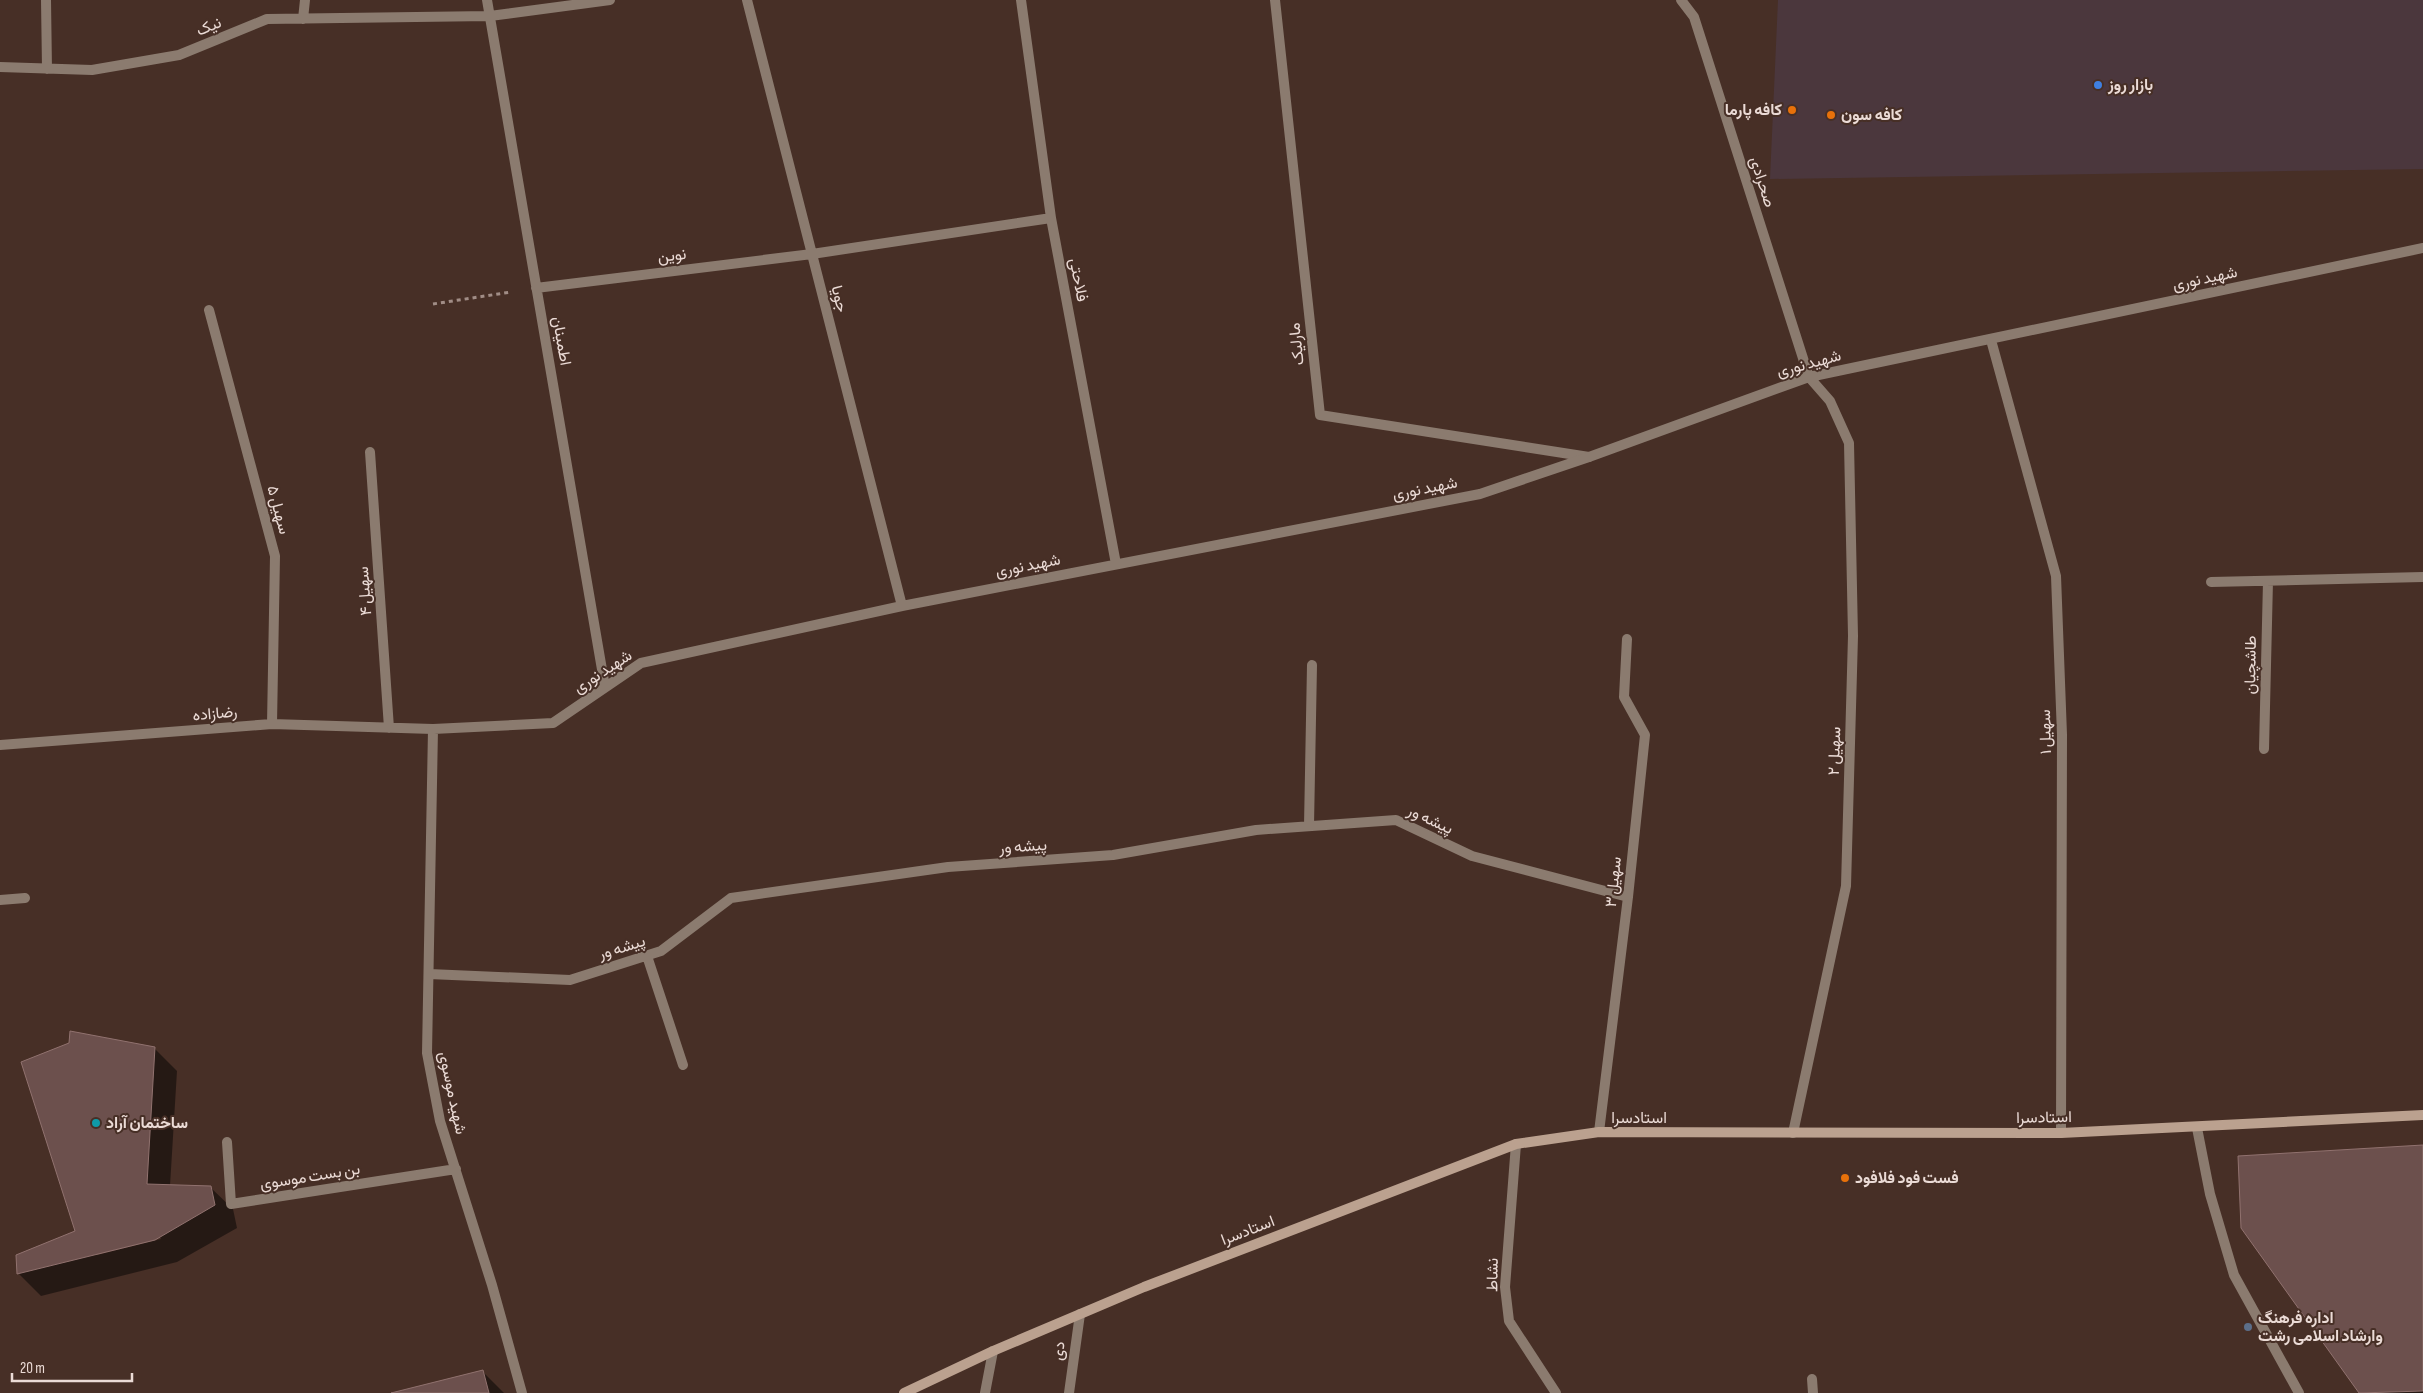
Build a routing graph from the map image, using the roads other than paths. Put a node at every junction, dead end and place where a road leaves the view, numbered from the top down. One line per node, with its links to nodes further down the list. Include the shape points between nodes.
1 (46, 0): 12 (street)
2 (305, 0): 10 (street)
3 (487, 0): 9 (street, اطمینان)
4 (610, 0): 9 (street, نیک)
5 (747, 0): 15 (street, جویا)
6 (1021, 0): 13 (street, فلاحتی)
7 (1275, 0): 21 (street, مارلیک, via 1320,415)
8 (1681, 0): 19 (street, صحرادی, via 1694,18)
9 (490, 16): 10 (street, نیک); 16 (street, اطمینان)
10 (304, 19): 12 (street, نیک, via 267,19 179,55 92,70)
11 (0, 67): 12 (street, نیک)
12 (47, 69)
13 (1052, 218): 15 (street, نوین); 22 (street, فلاحتی)
14 (2423, 248): 18 (street, شهید نوری)
15 (812, 254): 16 (street, نوین); 26 (street, جویا)
16 (536, 288): 29 (street, اطمینان)
17 (209, 310): 30 (street, سهیل ۵, via 275,556)
18 (1991, 340): 19 (street, شهید نوری); 46 (street, سهیل ۱, via 2056,576 2062,735)
19 (1809, 377): 21 (street, شهید نوری); 45 (street, سهیل ۲, via 1830,401 1849,443 1853,636 1846,886)
20 (370, 452): 31 (street, سهیل ۴)
21 (1589, 457): 22 (street, شهید نوری, via 1480,494)
22 (1116, 564): 26 (street, شهید نوری)
23 (2423, 577): 24 (street)
24 (2268, 581): 25 (street); 34 (street, طاشچیان)
25 (2211, 582)
26 (902, 606): 29 (street, شهید نوری, via 641,663)
27 (1627, 640): 36 (street, سهیل ۳, via 1624,697 1645,735)
28 (1312, 665): 35 (street)
29 (605, 687): 32 (street, شهید نوری, via 553,723)
30 (272, 724): 31 (street, رضازاده); 33 (street, رضازاده)
31 (389, 728): 32 (street, رضازاده)
32 (433, 729): 40 (street, شهید موسوی)
33 (0, 745)
34 (2264, 749)
35 (1309, 826): 36 (street, پیشه ور, via 1396,820 1472,856); 39 (street, پیشه ور, via 1256,830 1113,855 948,867 731,898 661,952)
36 (1628, 897): 44 (street, سهیل ۳)
37 (26, 898): 38 (street)
38 (0, 900)
39 (647, 956): 40 (street, پیشه ور, via 570,980); 41 (street)
40 (429, 974): 49 (street, شهید موسوی, via 427,1053 440,1121)
41 (682, 1065)
42 (2423, 1115): 43 (main road, استادسرا)
43 (2197, 1128): 46 (main road, استادسرا); 59 (street, via 2210,1194 2234,1276)
44 (1599, 1132): 45 (main road, استادسرا); 48 (main road, استادسرا)
45 (1793, 1133): 46 (main road, استادسرا)
46 (2061, 1133)
47 (227, 1142): 49 (street, بن بست موسوی, via 231,1204)
48 (1516, 1144): 50 (main road, استادسرا); 57 (street, نشاط, via 1505,1288 1509,1321)
49 (456, 1169): 53 (street, شهید موسوی)
50 (1080, 1314): 51 (main road, استادسرا); 56 (street, دی)
51 (993, 1351): 54 (main road, استادسرا); 55 (street)
52 (1812, 1379): 58 (street)
53 (522, 1393)
54 (904, 1393)
55 (986, 1393)
56 (1069, 1393)
57 (1556, 1393)
58 (1812, 1393)
59 (2299, 1393)

